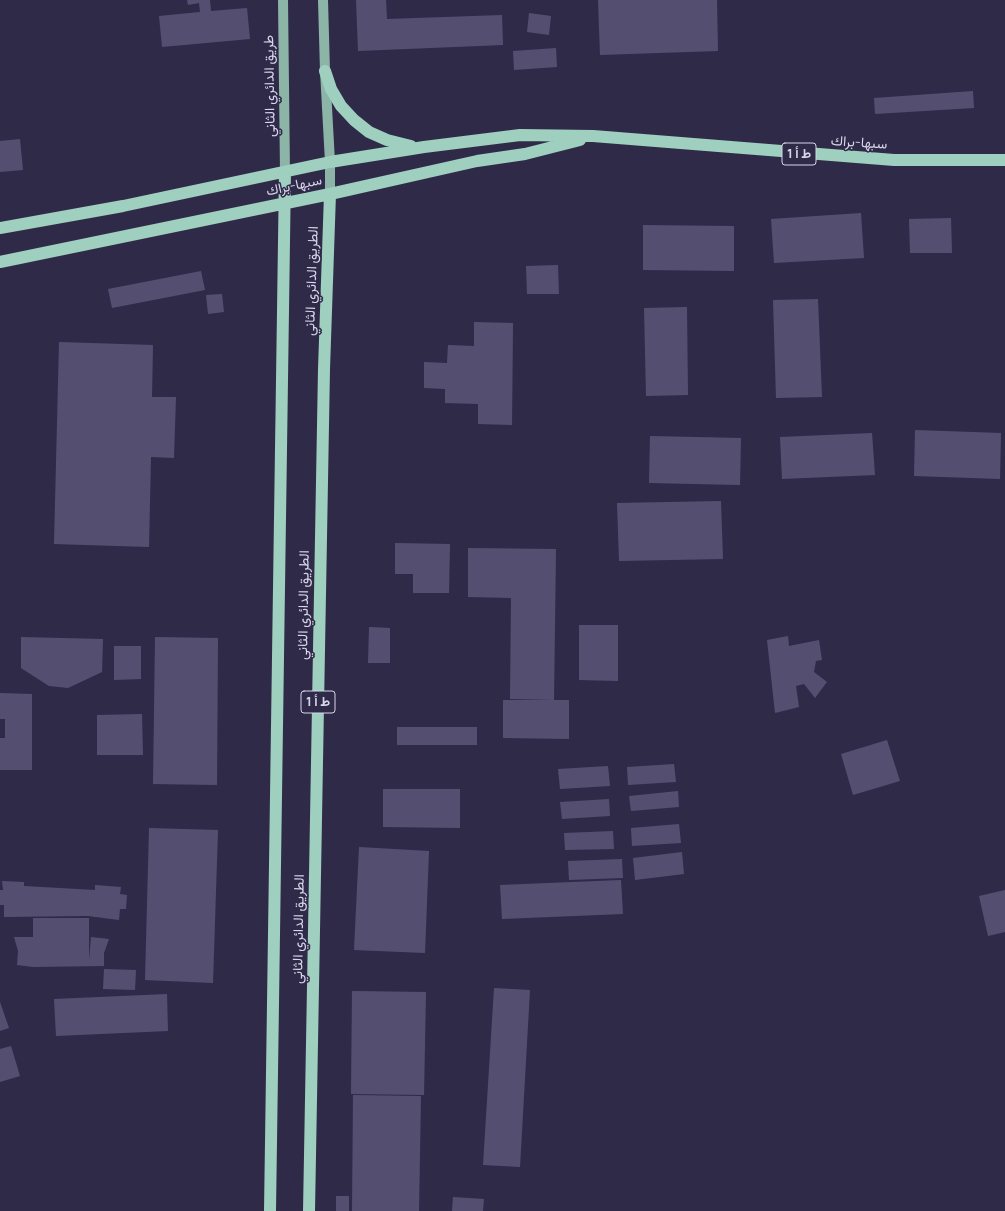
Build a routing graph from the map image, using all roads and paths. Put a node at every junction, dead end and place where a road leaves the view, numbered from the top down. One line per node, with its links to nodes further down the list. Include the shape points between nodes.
1 (283, 0): 8 (main road, طريق الدائري الثاني)
2 (323, 0): 3 (main road, الطريق الدائري الثاني)
3 (325, 71): 5 (highway, via 341,106 369,132 405,145); 7 (main road, الطريق الدائري الثاني)
4 (593, 136): 5 (highway, سبها-براك, via 520,135); 6 (highway, سبها-براك / ط أ 1, via 894,160); 9 (highway, سبها-براك, via 525,154 477,161)
5 (424, 147): 7 (highway, سبها-براك)
6 (1005, 160)
7 (330, 162): 8 (highway, سبها-براك); 9 (main road, الطريق الدائري الثاني)
8 (285, 172): 10 (highway, الطريق الدائري الثاني); 11 (highway, سبها-براك, via 123,206)
9 (330, 194): 10 (highway, سبها-براك); 14 (highway, الطريق الدائري الثاني / ط أ 1, via 324,369)
10 (285, 203): 12 (highway, سبها-براك); 13 (highway, الطريق الدائري الثاني)
11 (0, 228)
12 (0, 262)
13 (270, 1211)
14 (309, 1211)

